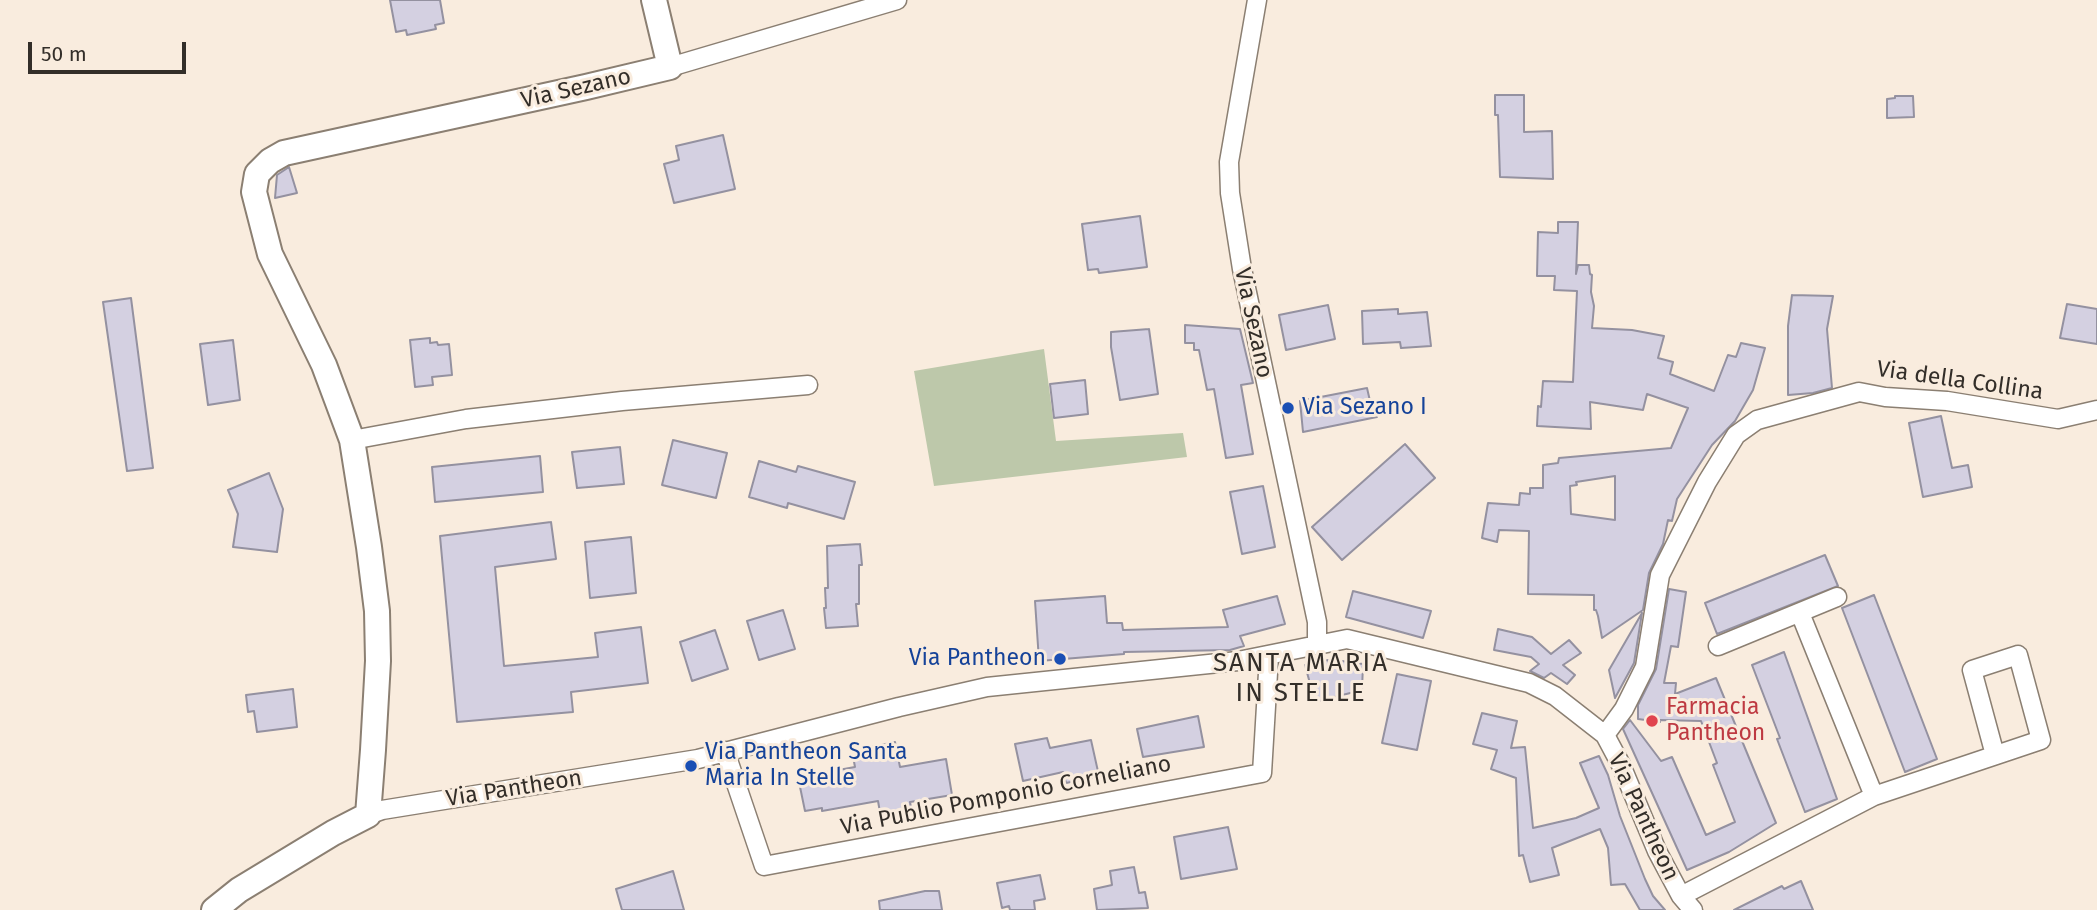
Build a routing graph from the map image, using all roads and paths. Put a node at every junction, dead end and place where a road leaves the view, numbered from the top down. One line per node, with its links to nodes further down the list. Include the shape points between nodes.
1 (654, 0): 4 (street)
2 (897, 0): 4 (street, Via Sezano)
3 (1257, 0): 10 (street, Via Sezano, via 1229,162 1230,193 1317,622)
4 (670, 67): 7 (street, Via Sezano, via 284,153 257,174 254,192 270,254 324,365)
5 (808, 385): 7 (street, via 466,419)
6 (2097, 410): 13 (street, Via della Collina, via 2058,419 1859,392 1757,420 1736,435 1660,575 1645,667)
7 (352, 440): 17 (street, via 376,611 378,661)
8 (1837, 597): 9 (street)
9 (1800, 613): 11 (street); 16 (street)
10 (1317, 644): 12 (street, Via Pantheon); 13 (street, Via Pantheon, via 1361,641 1529,683 1555,696)
11 (1718, 646)
12 (1269, 656): 14 (street, Via Pantheon, via 987,687); 14 (street, Via Publio Pomponio Corneliano, via 1262,773 764,866)
13 (1605, 735): 18 (street, Via Pantheon, via 1657,851)
14 (724, 751): 17 (street, Via Pantheon)
15 (1995, 755): 15 (street, via 1972,670 2018,654 2042,740); 16 (street)
16 (1874, 796): 18 (street)
17 (368, 815): 19 (street, via 251,883)
18 (1687, 903)
19 (214, 910)

